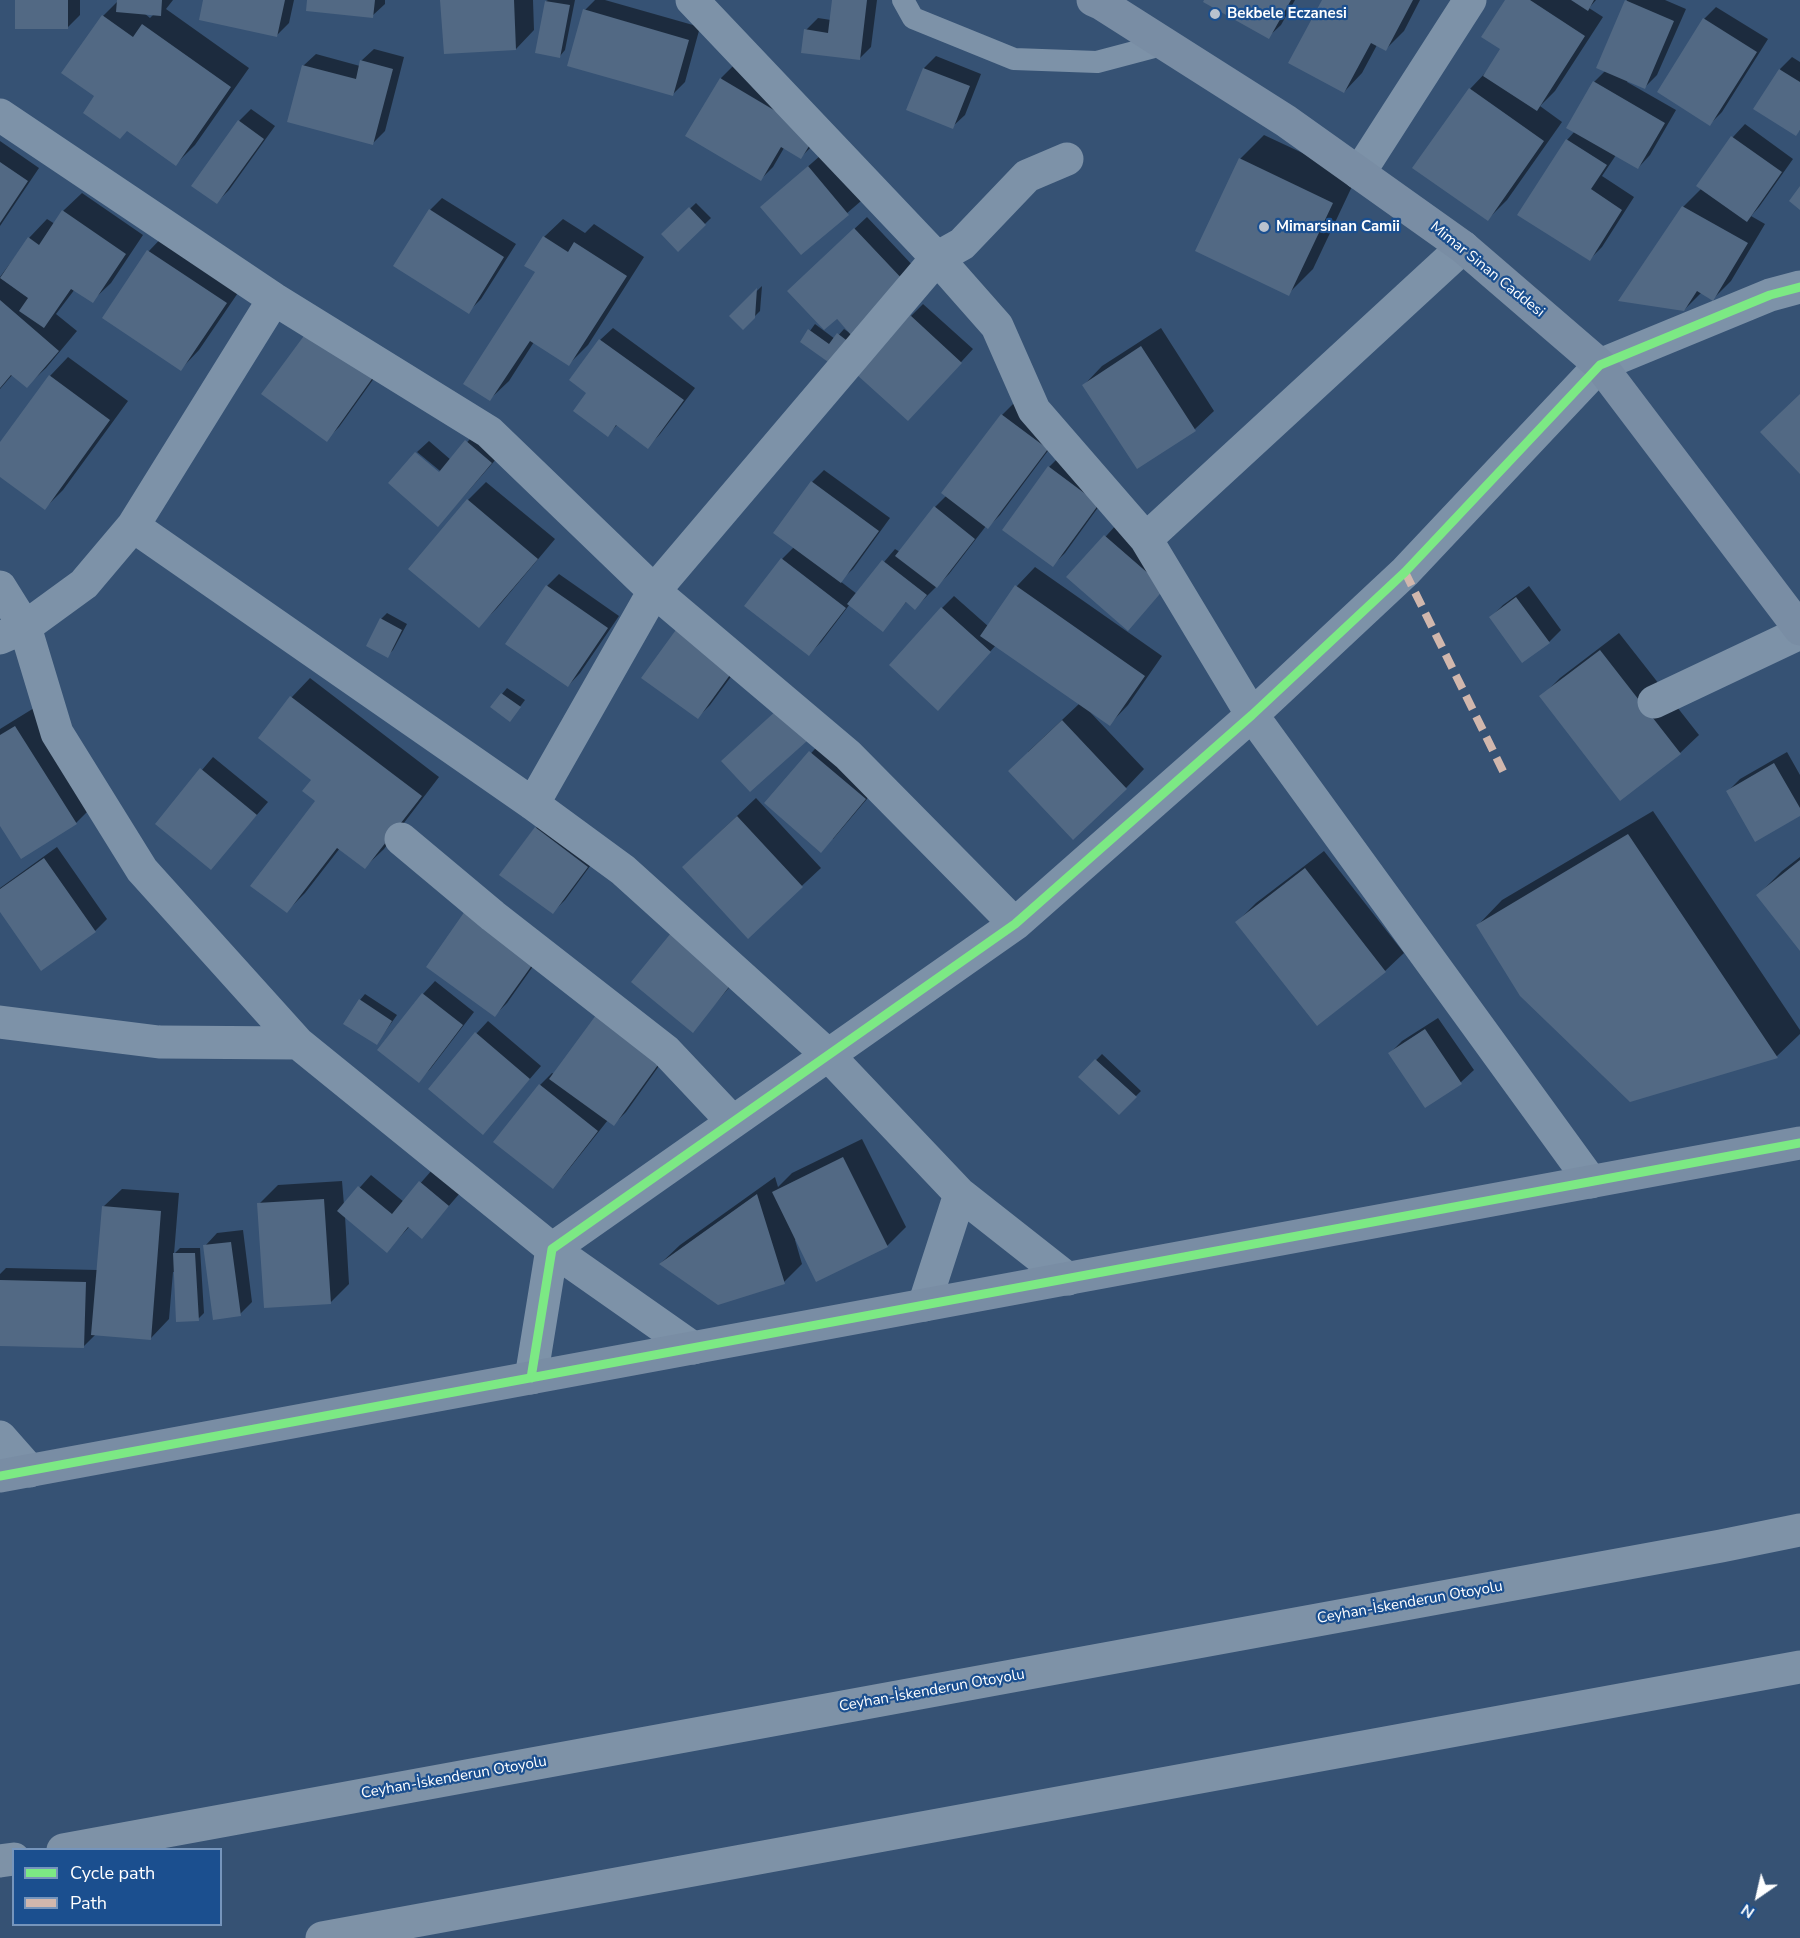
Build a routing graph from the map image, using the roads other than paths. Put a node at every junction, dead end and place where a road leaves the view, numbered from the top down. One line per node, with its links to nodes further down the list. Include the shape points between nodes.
1 (692, 0): 10 (street)
2 (903, 0): 5 (lane, via 914,18 1014,59 1097,62)
3 (1093, 0): 5 (street, Mimar Sinan Caddesi)
4 (1470, 0): 8 (street)
5 (1165, 44): 8 (street, Mimar Sinan Caddesi)
6 (0, 115): 12 (street)
7 (1066, 159): 10 (street, via 1027,176 962,244)
8 (1359, 173): 9 (street, Mimar Sinan Caddesi)
9 (1463, 247): 13 (street, Mimar Sinan Caddesi); 15 (street)
10 (937, 258): 15 (street, via 997,326 1034,410); 17 (street)
11 (1800, 287): 13 (street, via 1770,295)
12 (274, 299): 14 (street); 17 (street, via 489,432)
13 (1600, 365): 18 (street, Mimar Sinan Caddesi); 21 (street, via 1405,572)
14 (133, 525): 19 (street, via 84,584); 22 (street)
15 (1146, 539): 21 (street)
16 (0, 587): 19 (street)
17 (654, 591): 22 (street); 24 (street, via 848,755)
18 (1800, 631): 20 (street)
19 (12, 633): 26 (street, via 57,733 142,870)
20 (1654, 702)
21 (1252, 715): 24 (street); 30 (street)
22 (533, 804): 27 (street, via 623,870)
23 (402, 839): 28 (street, via 493,916 666,1051)
24 (1015, 924): 27 (street)
25 (0, 1022): 26 (street, via 159,1042)
26 (298, 1043): 32 (street)
27 (828, 1055): 28 (street); 31 (street)
28 (733, 1122): 32 (street)
29 (1800, 1143): 30 (street)
30 (1591, 1182): 33 (street)
31 (960, 1194): 33 (street); 34 (street)
32 (552, 1249): 35 (street); 36 (street)
33 (1068, 1279): 34 (street)
34 (924, 1305): 35 (street)
35 (693, 1348): 36 (street)
36 (531, 1378): 38 (street)
37 (0, 1437): 38 (street)
38 (15, 1473)
39 (1800, 1530): 41 (highway, Ceyhan-İskenderun Otoyolu)
40 (1800, 1667): 42 (highway)
41 (74, 1848)
42 (322, 1938)

